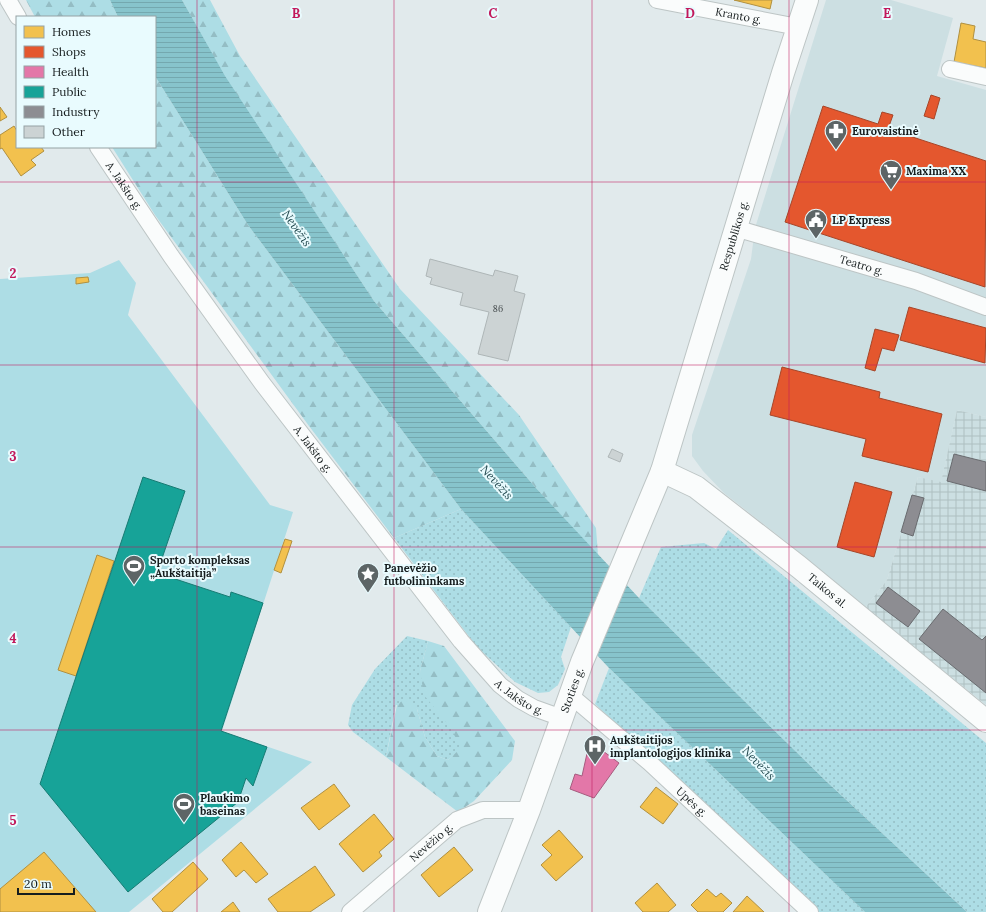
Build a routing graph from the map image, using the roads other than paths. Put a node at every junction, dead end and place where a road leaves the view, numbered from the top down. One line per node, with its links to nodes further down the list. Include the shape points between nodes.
1 (8, 0): 4 (street)
2 (657, 0): 5 (street, Kranto g.)
3 (807, 0): 5 (main road, Respublikos g.)
4 (17, 16)
5 (798, 27): 9 (main road, Respublikos g.)
6 (950, 69): 7 (street)
7 (986, 77)
8 (99, 148): 13 (street, A. Jakšto g., via 171,256 262,383 461,641 500,685 518,699)
9 (736, 228): 10 (street, Teatro g., via 916,281); 11 (main road, Respublikos g.)
10 (986, 307)
11 (662, 471): 12 (main road, Stoties g.); 14 (main road, Taikos al., via 696,487 799,567)
12 (570, 696): 13 (main road, Stoties g.); 18 (street, Upės g., via 650,763)
13 (562, 718): 15 (main road, Stoties g.)
14 (986, 721)
15 (529, 810): 16 (street, Nevėžio g., via 483,810 457,820); 17 (main road, Stoties g.)
16 (350, 912)
17 (489, 912)
18 (810, 912)

